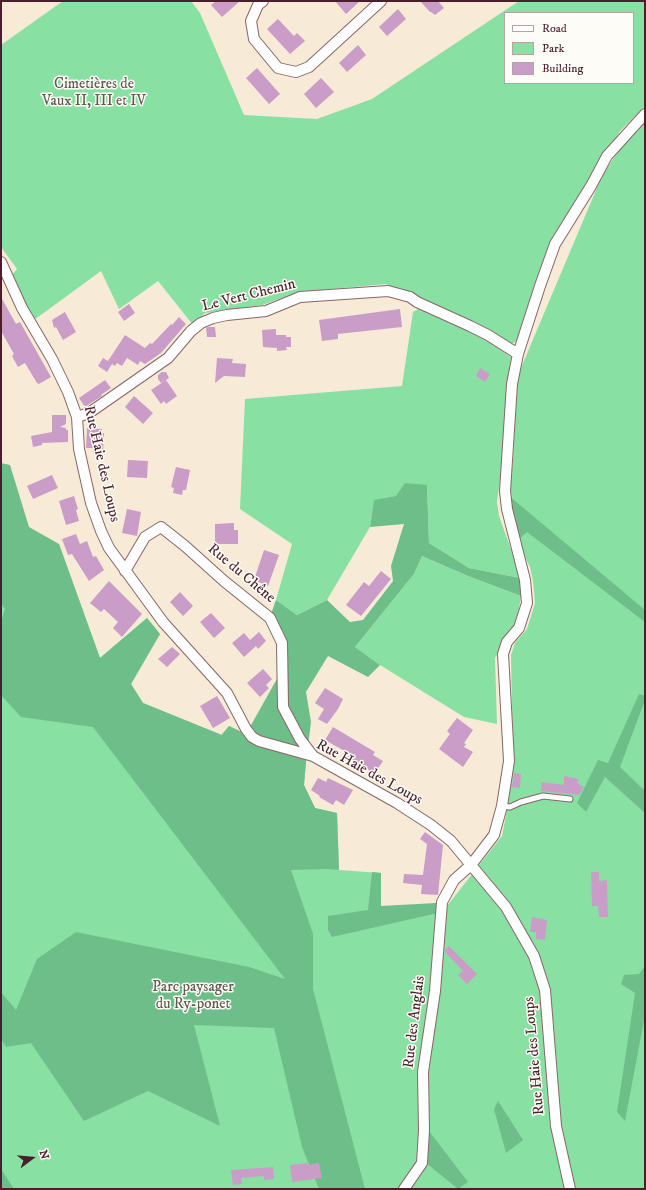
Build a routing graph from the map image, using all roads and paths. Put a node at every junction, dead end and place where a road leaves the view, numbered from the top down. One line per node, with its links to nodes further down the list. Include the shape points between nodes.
1 (263, 1): 2 (street, via 258,5 251,21 254,39 278,68 296,72 309,67)
2 (382, 1)
3 (645, 114): 5 (street, Rue des Anglais, via 607,156 555,244)
4 (1, 262): 6 (street, Rue Haie des Loups, via 22,308 52,359)
5 (518, 354): 6 (street, Le Vert Chemin, via 470,326 410,297 388,291 300,298 266,311 227,315 202,323 191,331 168,358 89,413); 10 (street, Rue des Anglais, via 512,384 505,491 525,580 527,603 519,628 507,642 503,654 509,761)
6 (77, 417): 7 (street, Rue Haie des Loups, via 79,450 92,503 101,531)
7 (124, 571): 8 (street, Rue Haie des Loups, via 163,622 227,693 252,737); 8 (street, Rue du Chêne, via 145,537 162,527 270,618 282,642 283,707 300,739)
8 (313, 756): 11 (street, Rue Haie des Loups, via 431,825 451,841)
9 (570, 799): 10 (lane, via 543,796 510,807)
10 (502, 806): 11 (street, Rue des Anglais, via 494,835)
11 (471, 865): 12 (street, Rue des Anglais, via 454,880 442,902 435,991 424,1072 422,1163); 13 (street, Rue Haie des Loups, via 506,907 534,956 544,990 556,1126)
12 (404, 1189)
13 (570, 1189)

